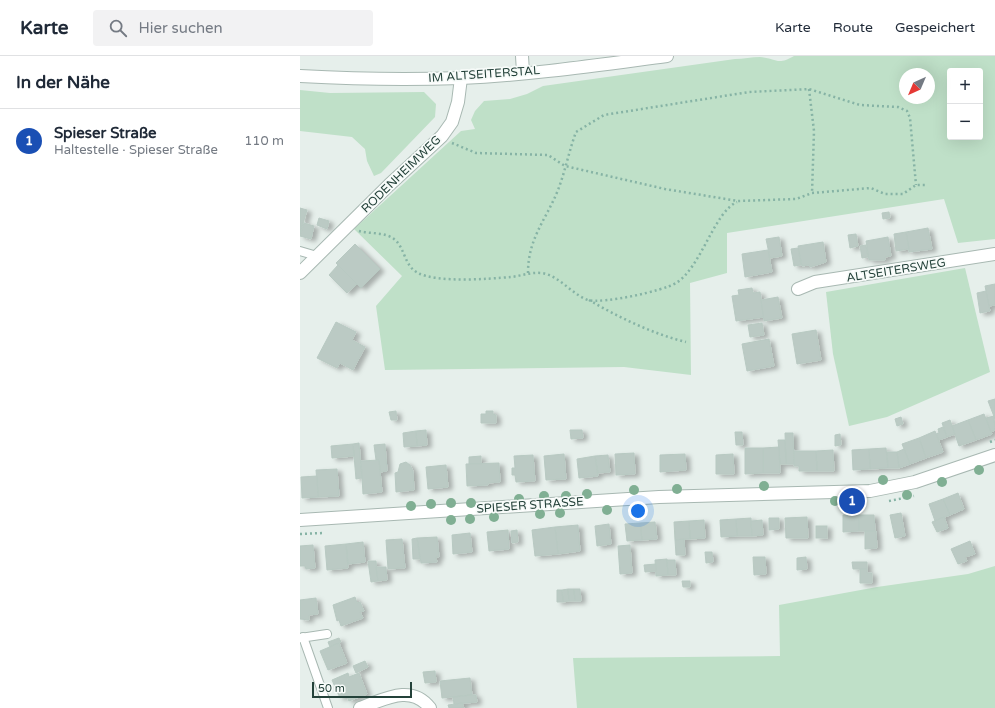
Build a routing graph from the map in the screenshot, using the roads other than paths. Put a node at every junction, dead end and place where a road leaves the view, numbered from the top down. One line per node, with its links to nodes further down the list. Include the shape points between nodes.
1 (522, 56): 3 (street)
2 (667, 56): 3 (street, IM ALTSEITERSTAL)
3 (523, 72): 5 (street, IM ALTSEITERSTAL)
4 (300, 76): 5 (street, IM ALTSEITERSTAL)
5 (461, 78): 8 (street, RODENHEIMWEG, via 452,122 442,136)
6 (300, 251): 8 (lane)
7 (995, 254): 10 (street, ALTSEITERSWEG, via 815,282)
8 (317, 256): 9 (street, RODENHEIMWEG)
9 (300, 273)
10 (798, 288)
11 (995, 455): 12 (street, SPIESER STRASSE, via 915,482 870,491 651,497)
12 (300, 520)
13 (326, 634): 14 (lane)
14 (302, 638): 15 (lane)
15 (328, 708)
16 (360, 708): 17 (street, via 397,694 414,695)
17 (430, 708)

